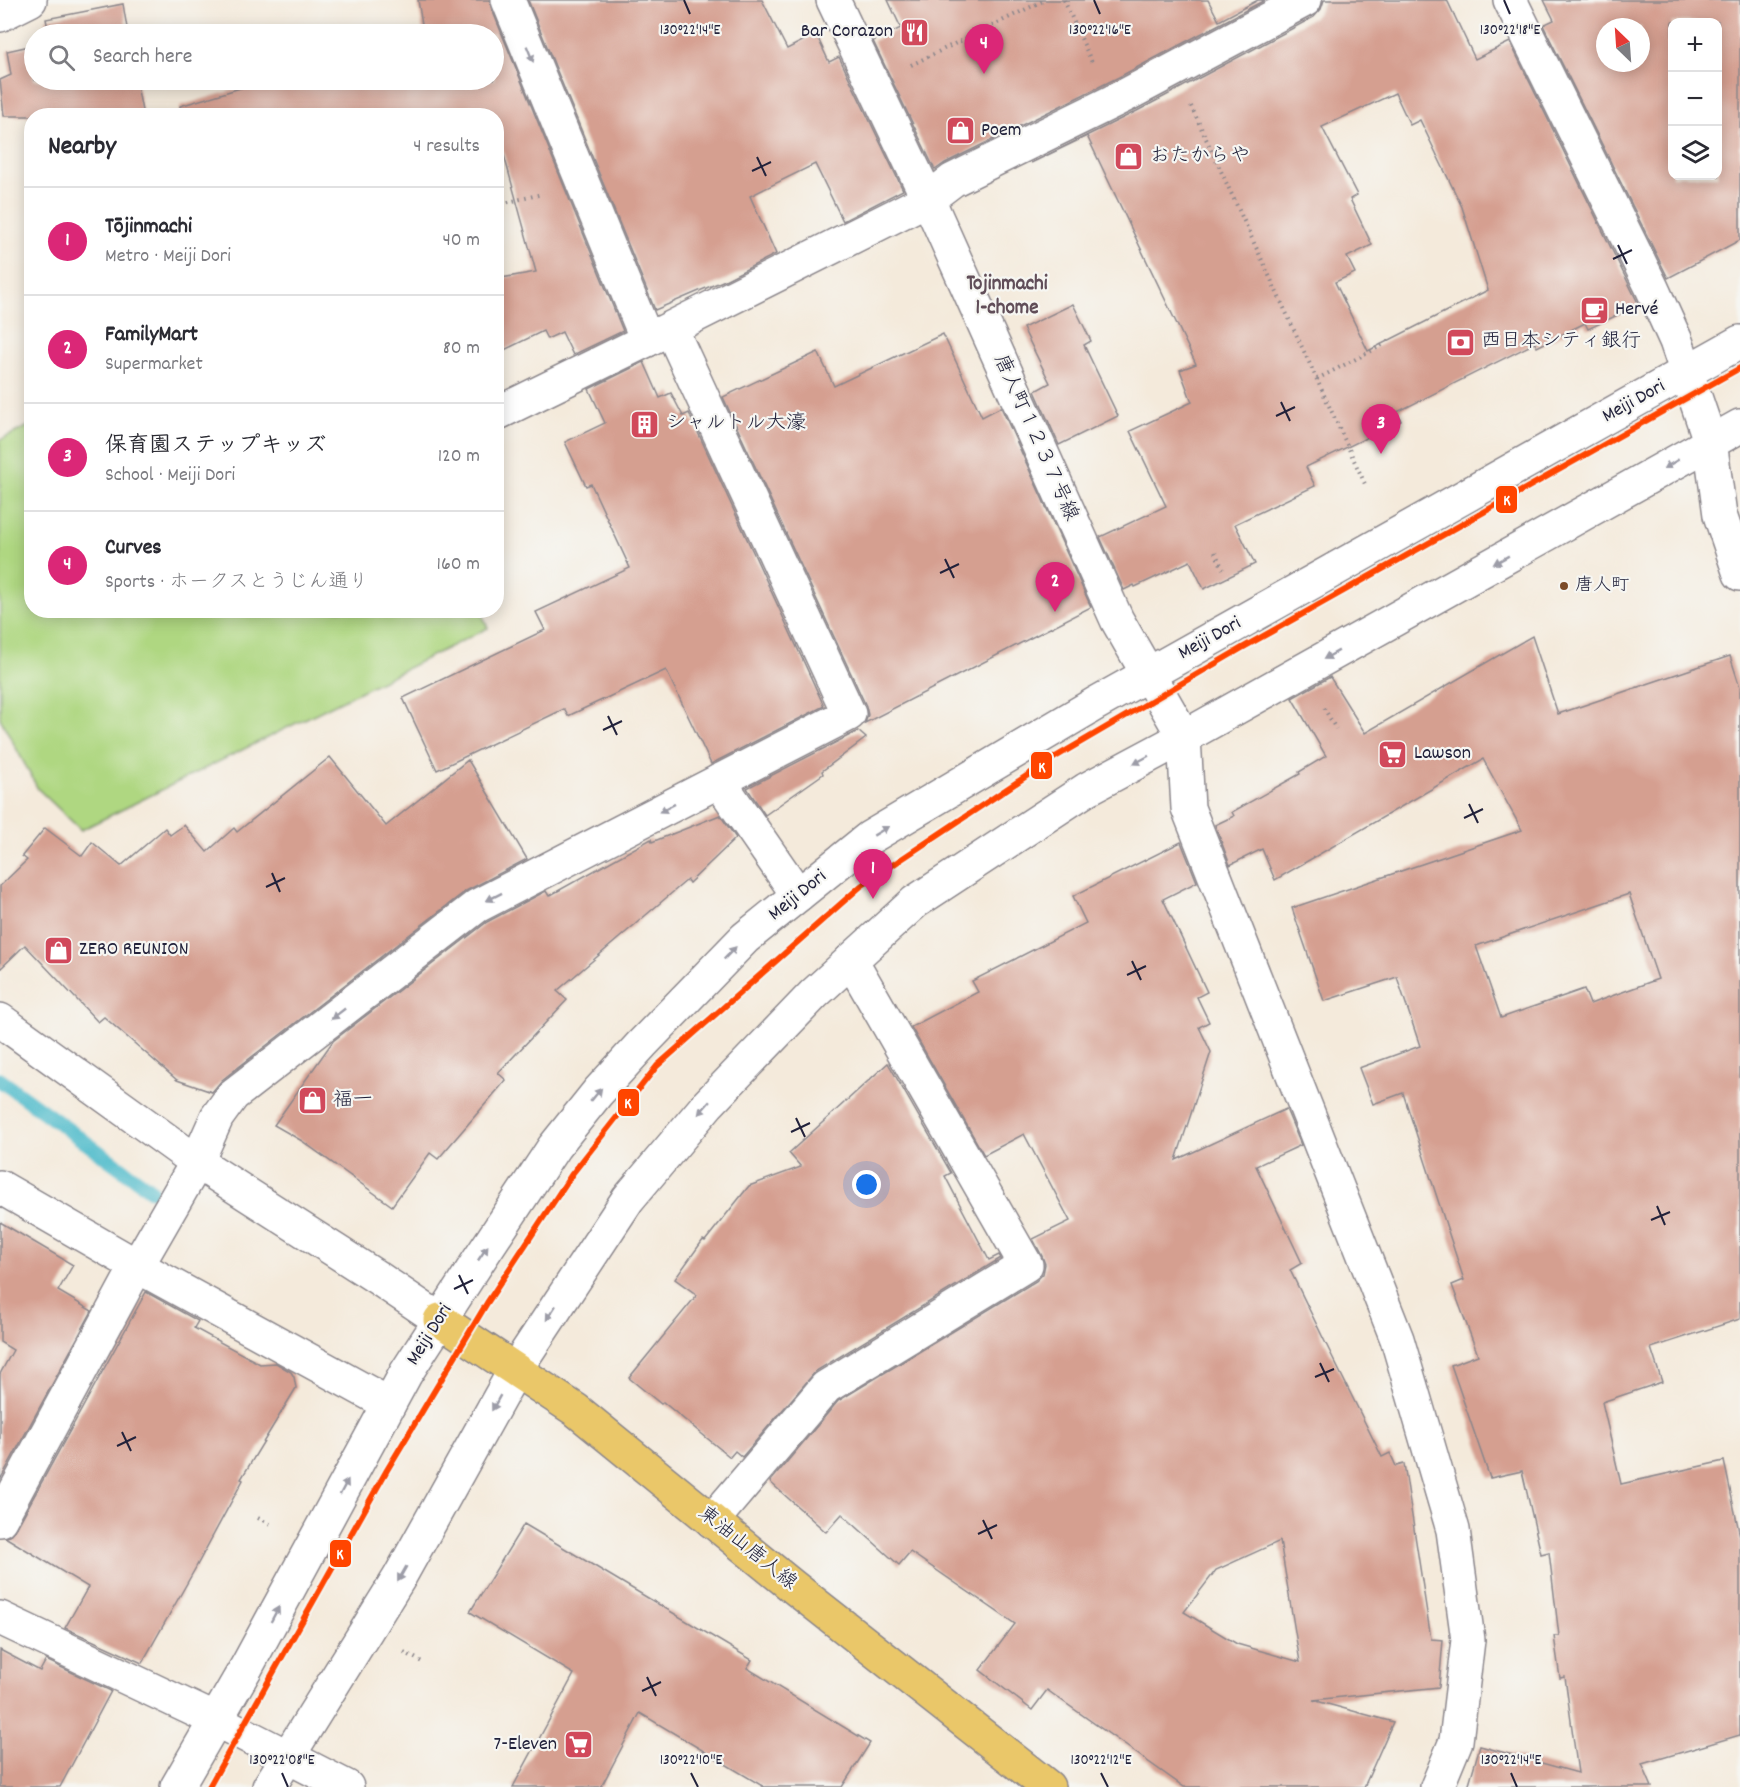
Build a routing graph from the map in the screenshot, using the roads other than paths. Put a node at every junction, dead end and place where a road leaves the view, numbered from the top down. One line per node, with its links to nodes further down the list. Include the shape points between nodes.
1 (30, 0): 6 (street)
2 (508, 0): 8 (street, one-way to 8, via 612,257)
3 (833, 0): 7 (street, 唐人町１２３７号線)
4 (1305, 0): 7 (street, via 953,180)
5 (1510, 0): 10 (street, via 1652,288)
6 (0, 15)
7 (928, 199): 8 (street); 15 (street, 唐人町１２３７号線, via 1116,620)
8 (659, 334): 11 (street); 17 (street, via 849,714)
9 (1740, 342): 10 (street, Meiji Dori)
10 (1688, 372): 13 (street); 15 (street, Meiji Dori)
11 (504, 410)
12 (1740, 426): 13 (street)
13 (1710, 441): 14 (street, via 1720,515); 16 (street, one-way to 16)
14 (1740, 574)
15 (1148, 674): 16 (street, 唐人町１２３７号線); 18 (street, Meiji Dori, one-way to 15, via 869,838)
16 (1184, 737): 19 (street, one-way to 19, via 1087,789 915,902); 36 (street, via 1188,808 1398,1339 1453,1530 1468,1640 1456,1741)
17 (719, 781): 18 (street); 21 (street, one-way to 21, via 477,906 233,1095 217,1117)
18 (798, 895): 24 (street, Meiji Dori, one-way to 18, via 554,1147 598,1092 745,938)
19 (851, 960): 25 (street, one-way to 25, via 708,1104 628,1199); 28 (street, via 1026,1265 826,1387)
20 (0, 1020): 21 (street)
21 (197, 1162): 23 (street); 24 (street)
22 (0, 1186): 23 (street)
23 (137, 1266): 26 (street); 27 (street)
24 (440, 1320): 25 (main road, 東油山唐人線); 26 (street, Meiji Dori)
25 (515, 1370): 28 (main road, 東油山唐人線, via 576,1410); 31 (street, one-way to 31, via 399,1578)
26 (389, 1404): 30 (street, Meiji Dori, one-way to 26)
27 (0, 1520)
28 (712, 1521): 35 (main road, 東油山唐人線)
29 (0, 1618): 30 (street)
30 (216, 1720): 31 (street); 32 (street, Meiji Dori)
31 (286, 1757): 33 (street); 34 (street)
32 (177, 1787)
33 (269, 1787)
34 (347, 1787)
35 (1048, 1787)
36 (1437, 1787)

